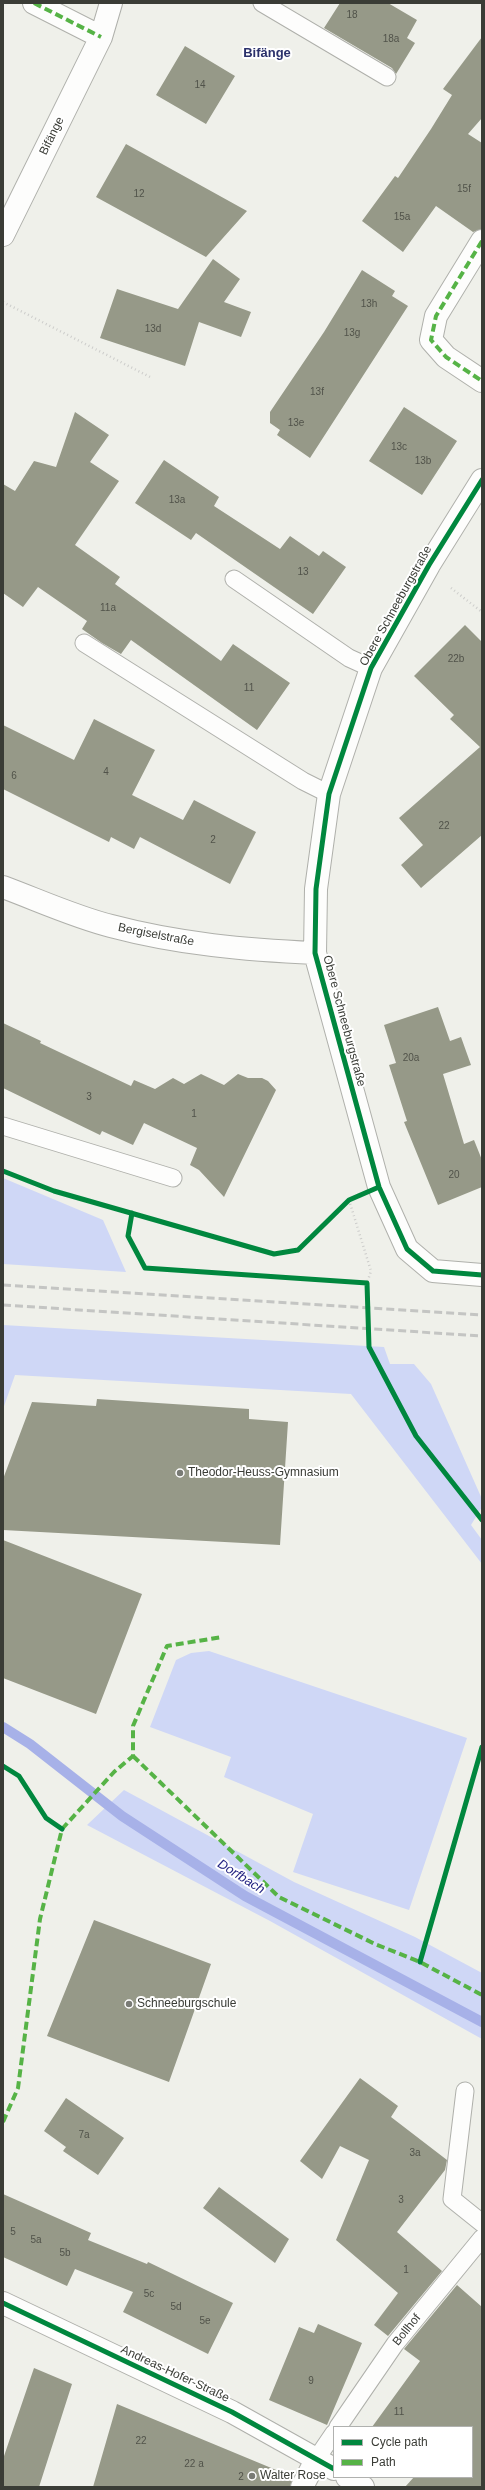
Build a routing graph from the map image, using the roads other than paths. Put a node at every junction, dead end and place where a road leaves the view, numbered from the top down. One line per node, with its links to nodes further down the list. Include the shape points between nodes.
1 (34, 3): 4 (street)
2 (112, 3): 4 (street, Bifänge)
3 (262, 3): 5 (lane)
4 (101, 37): 6 (street, Bifänge)
5 (387, 76)
6 (3, 235)
7 (482, 241): 8 (street, via 436,316 431,340 446,357)
8 (482, 381)
9 (482, 480): 12 (street, Obere Schneeburgstraße, via 429,564)
10 (234, 578): 12 (lane, via 349,658)
11 (84, 643): 13 (lane, via 303,781)
12 (371, 668): 13 (street, Obere Schneeburgstraße)
13 (329, 794): 15 (street, Obere Schneeburgstraße, via 316,889)
14 (3, 887): 15 (street, Bergiselstraße, via 109,926 173,941 245,950)
15 (315, 953): 18 (street, Obere Schneeburgstraße, via 379,1187 407,1249 433,1271)
16 (3, 1126): 17 (lane)
17 (173, 1178)
18 (482, 1275)
19 (466, 2091): 20 (lane, via 452,2199)
20 (482, 2223)
21 (482, 2238): 23 (lane, Bollhof, via 395,2344)
22 (3, 2303): 25 (street, Andreas-Hofer-Straße, via 232,2412)
23 (339, 2426)
24 (333, 2437): 25 (lane)
25 (326, 2464): 27 (street)
26 (349, 2478): 28 (street)
27 (302, 2487)
28 (363, 2487)

